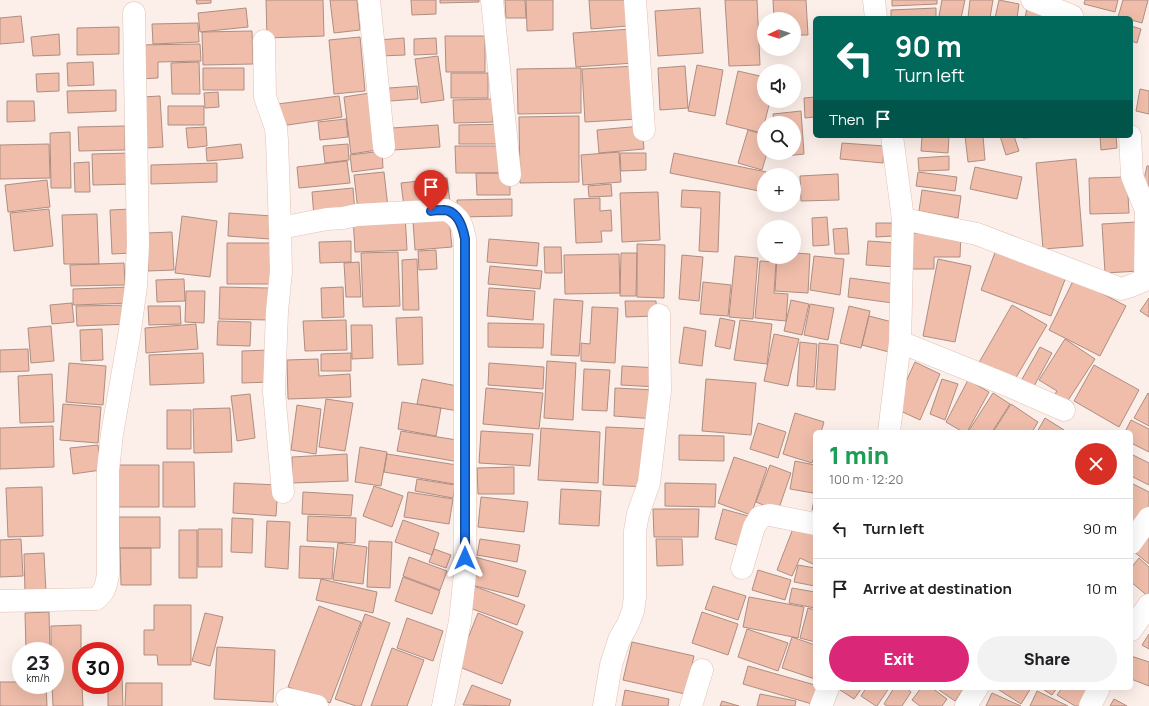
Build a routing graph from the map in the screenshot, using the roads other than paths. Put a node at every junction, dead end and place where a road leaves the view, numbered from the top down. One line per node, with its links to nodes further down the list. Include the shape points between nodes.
1 (369, 0): 13 (street)
2 (492, 0): 14 (street)
3 (635, 0): 10 (street)
4 (874, 0): 7 (street)
5 (1032, 0): 8 (street)
6 (134, 13): 26 (street, via 138,244 136,286 108,470 106,588 96,599)
7 (876, 16)
8 (1072, 16)
9 (264, 41): 16 (street, via 265,97 278,140)
10 (644, 130)
11 (892, 138): 15 (street)
12 (1130, 138): 15 (street, via 1132,176 1146,210 1145,280 1128,287 1121,289 977,234)
13 (384, 147)
14 (510, 175)
15 (903, 219): 18 (street)
16 (280, 228): 21 (street, via 281,272 274,392); 35 (street, via 357,215 446,210 458,219 462,227 465,239 465,574 460,621)
17 (659, 315): 36 (street, via 660,391 650,482 638,514 635,531 635,598 633,611 619,640 611,665)
18 (900, 342): 19 (street); 20 (street)
19 (1064, 410)
20 (889, 430)
21 (283, 492)
22 (1149, 518): 24 (street)
23 (813, 524): 25 (street, via 770,515 760,517 754,526)
24 (1133, 540)
25 (742, 568)
26 (0, 601)
27 (1149, 606): 28 (street)
28 (1133, 627)
29 (702, 670): 37 (street)
30 (827, 690): 38 (street)
31 (976, 690): 39 (street)
32 (1098, 690): 40 (street)
33 (287, 700): 34 (street)
34 (317, 706)
35 (443, 706)
36 (604, 706)
37 (691, 706)
38 (821, 706)
39 (966, 706)
40 (1090, 706)

